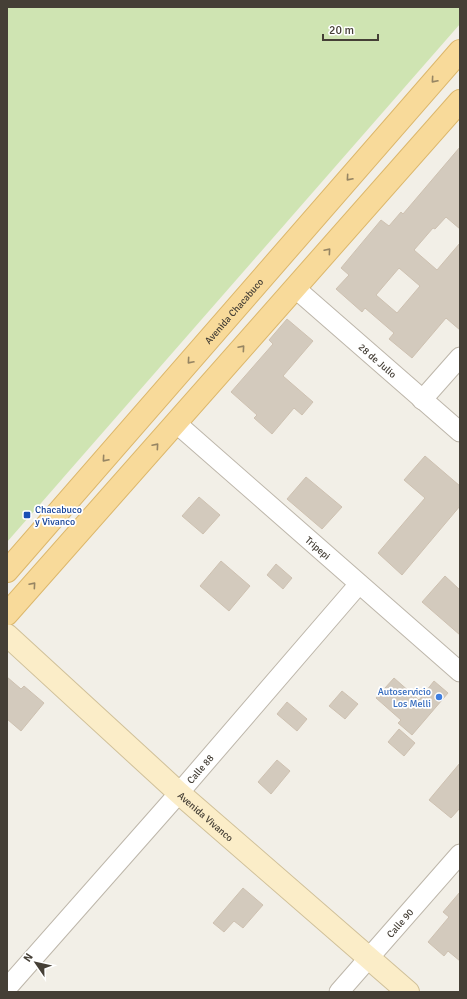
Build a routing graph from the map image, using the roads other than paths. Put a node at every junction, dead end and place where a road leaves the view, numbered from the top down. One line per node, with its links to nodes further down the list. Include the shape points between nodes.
1 (460, 51): 8 (main road, Avenida Chacabuco, one-way to 8)
2 (460, 102): 3 (main road, one-way to 2)
3 (295, 288): 5 (street, 28 de Julio); 6 (main road, one-way to 3)
4 (460, 357): 5 (street)
5 (422, 400): 7 (street, 28 de Julio)
6 (176, 423): 9 (street, Tripepi); 10 (main road, one-way to 6)
7 (460, 432)
8 (7, 571)
9 (359, 584): 12 (street, Tripepi); 13 (street, Calle 88)
10 (7, 614)
11 (7, 636): 13 (main road, Avenida Vivanco)
12 (460, 672)
13 (179, 793): 15 (main road, Avenida Vivanco); 16 (street, Calle 88)
14 (460, 854): 15 (street, Calle 90)
15 (369, 958): 17 (street, Calle 90); 18 (main road, Avenida Vivanco)
16 (7, 988)
17 (339, 992)
18 (408, 992)

